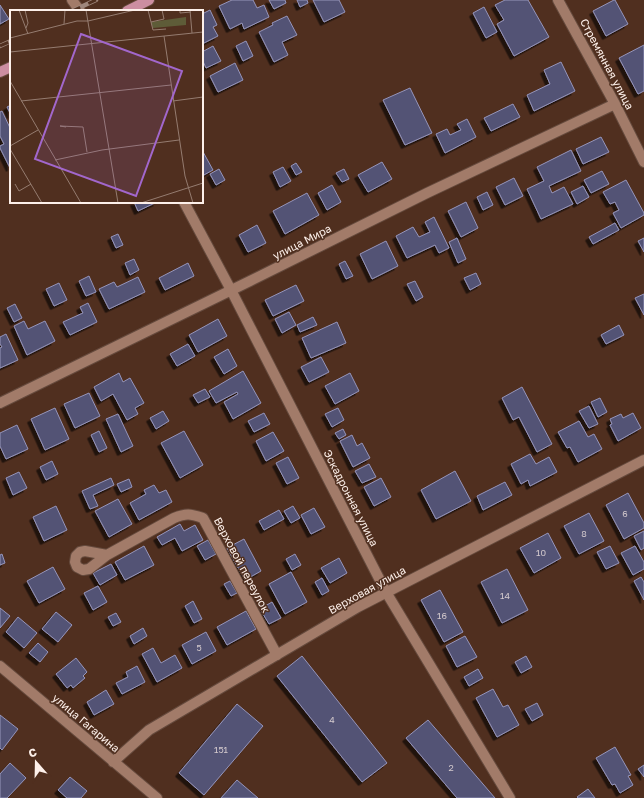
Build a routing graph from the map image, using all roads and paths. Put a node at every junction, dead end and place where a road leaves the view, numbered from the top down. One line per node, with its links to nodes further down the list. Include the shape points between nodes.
1 (72, 0): 4 (street)
2 (149, 0): 5 (main road)
3 (558, 0): 8 (street, Стремянная улица)
4 (79, 10)
5 (129, 10)
6 (10, 67): 7 (main road)
7 (0, 72)
8 (615, 104): 9 (street, Стремянная улица); 11 (street, улица Мира)
9 (644, 162)
10 (185, 203): 11 (street, Эскадронная улица)
11 (231, 290): 12 (street, улица Мира); 15 (street, Эскадронная улица)
12 (0, 403)
13 (644, 460): 15 (street, Верховая улица)
14 (107, 555): 16 (street, Верховой переулок, via 183,514 203,518)
15 (386, 592): 16 (street, Верховая улица); 20 (street, Эскадронная улица)
16 (277, 655): 18 (street, Верховая улица, via 150,730)
17 (0, 666): 18 (street, улица Гагарина)
18 (113, 762): 19 (street, улица Гагарина)
19 (157, 798)
20 (510, 798)

